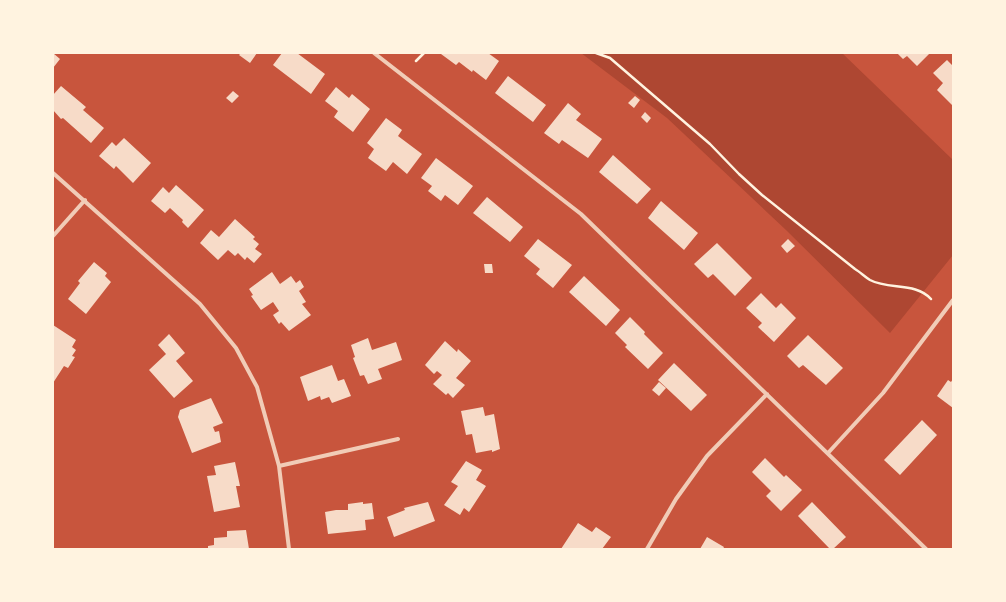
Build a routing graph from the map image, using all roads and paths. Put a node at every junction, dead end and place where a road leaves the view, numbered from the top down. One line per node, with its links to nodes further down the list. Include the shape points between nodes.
1 (374, 53): 10 (street, via 580,214)
2 (424, 53): 4 (path)
3 (596, 53): 8 (path, via 610,58 710,144 762,195 855,269 871,280 923,291)
4 (416, 61)
5 (53, 173): 6 (street)
6 (85, 200): 7 (street); 13 (street, via 200,304 236,348 257,386)
7 (53, 236)
8 (931, 298)
9 (953, 300): 12 (street, via 883,393)
10 (767, 394): 12 (street); 15 (street, via 707,456 676,499)
11 (398, 439): 13 (street)
12 (828, 453): 16 (street)
13 (280, 466): 14 (street)
14 (289, 549)
15 (647, 549)
16 (926, 549)

